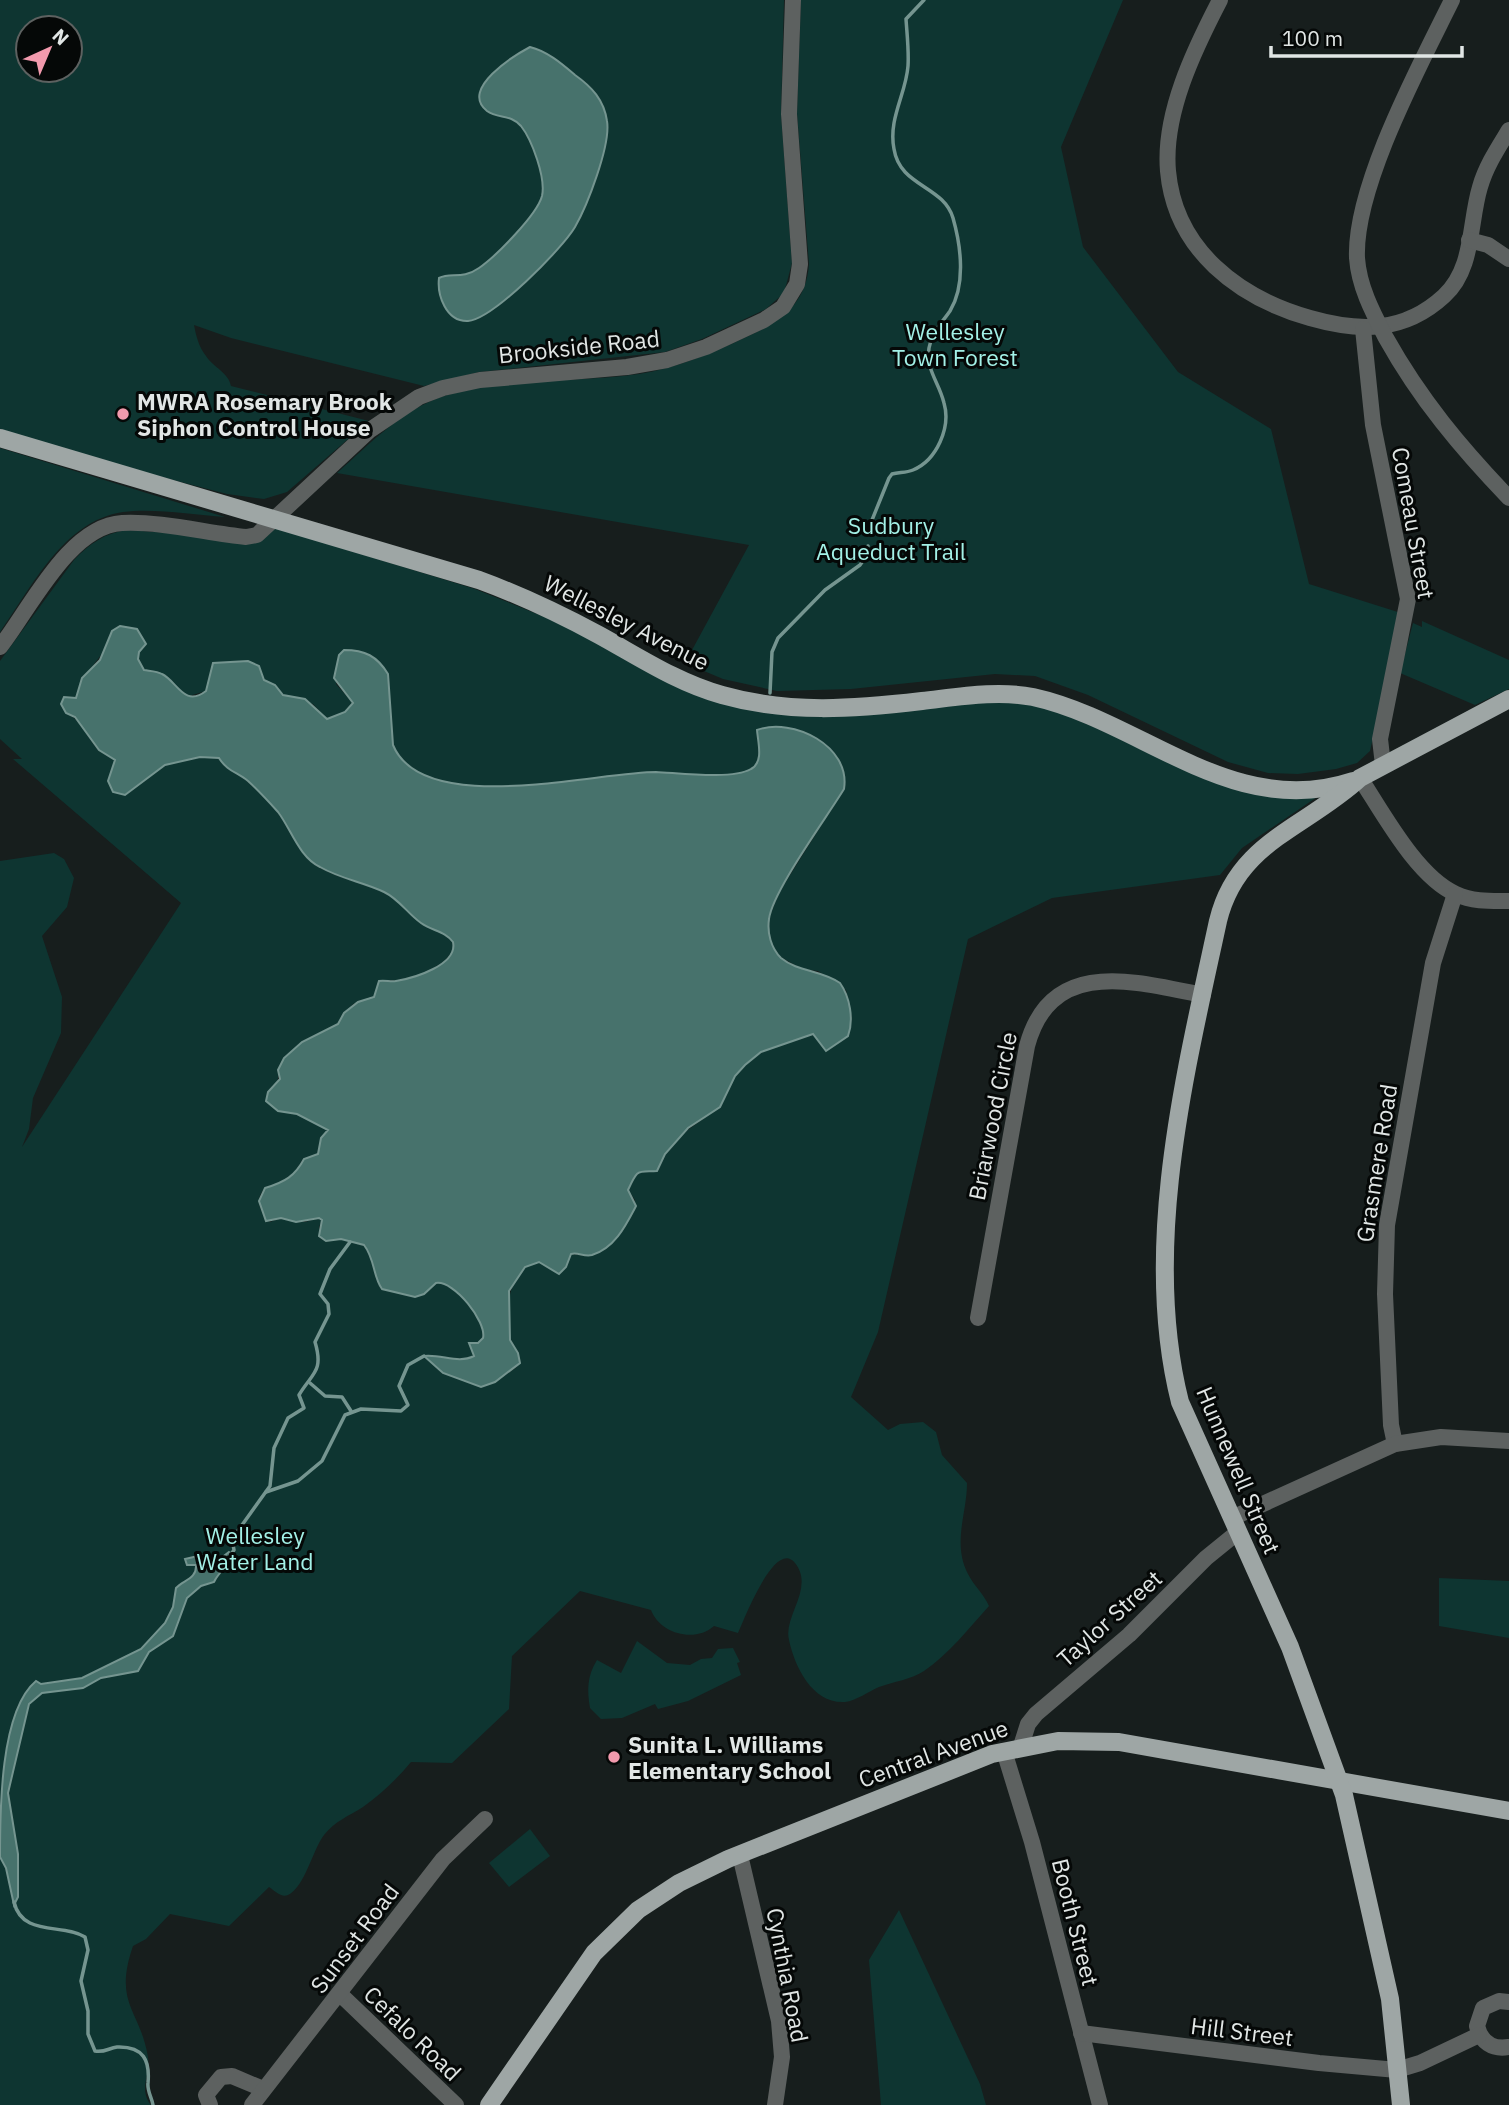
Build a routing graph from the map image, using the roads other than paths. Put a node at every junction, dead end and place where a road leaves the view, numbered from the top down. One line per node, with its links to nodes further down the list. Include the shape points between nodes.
1 (793, 0): 11 (street, Brookside Road, via 789,114 800,264 797,284 783,307 716,342 667,360 495,378 427,394 379,422)
2 (1220, 0): 8 (street, via 1184,82 1169,139 1170,181 1182,221 1206,259 1249,293 1302,315)
3 (1452, 0): 7 (street, via 1390,132 1364,210 1358,266 1364,293)
4 (1509, 130): 5 (street, via 1483,176)
5 (1469, 240): 6 (street); 7 (street, via 1462,270 1445,296 1407,320)
6 (1509, 258)
7 (1381, 328): 8 (street); 10 (street, via 1433,414)
8 (1363, 329): 14 (street, Comeau Street, via 1373,425 1408,599 1380,739)
9 (0, 438): 11 (main road, Wellesley Avenue)
10 (1509, 498)
11 (271, 520): 12 (street, Brookside Road, via 227,536 125,523 94,531 71,550); 15 (main road, Wellesley Avenue, via 492,584 548,608 692,685 735,699 792,708 849,709 1017,695 1064,708 1200,769 1255,786 1307,790)
12 (0, 647)
13 (1509, 699): 14 (main road, Hunnewell Street)
14 (1383, 765): 15 (main road, Hunnewell Street)
15 (1360, 778): 16 (street, via 1418,862); 18 (main road, Hunnewell Street, via 1239,870 1223,901)
16 (1455, 894): 17 (street); 21 (street, Grasmere Road, via 1433,963 1387,1225 1385,1294)
17 (1509, 901)
18 (1203, 995): 19 (street, Briarwood Circle, via 1116,979 1093,981 1061,995 1036,1020 1027,1045); 22 (main road, Hunnewell Street, via 1167,1194 1165,1297 1180,1402)
19 (978, 1318)
20 (1509, 1441): 21 (street, Taylor Street, via 1441,1437)
21 (1395, 1444): 22 (street, Taylor Street)
22 (1235, 1525): 23 (street, Taylor Street, via 1129,1635 1039,1711); 24 (main road, Hunnewell Street, via 1290,1647)
23 (1012, 1748): 24 (main road, Central Avenue, via 1066,1740 1119,1742); 27 (main road, Central Avenue); 30 (street, Booth Street)
24 (1339, 1780): 25 (main road, Central Avenue); 33 (main road, Hunnewell Street, via 1383,1961)
25 (1509, 1811)
26 (485, 1819): 28 (street, Sunset Road, via 443,1859)
27 (740, 1855): 38 (main road, Central Avenue, via 670,1888 609,1937 580,1970); 39 (street, Cynthia Road, via 779,2021 782,2057)
28 (340, 1994): 34 (street, Sunset Road); 37 (street, Cefalo Road)
29 (1509, 2002): 31 (street, via 1483,2008)
30 (1081, 2033): 33 (street, Hill Street); 40 (street, Booth Street)
31 (1479, 2035): 32 (street, via 1497,2048); 33 (street)
32 (1509, 2047)
33 (1398, 2070): 41 (main road, Hunnewell Street)
34 (263, 2089): 35 (street, via 232,2076 221,2077 206,2095); 36 (street, Sunset Road)
35 (210, 2105)
36 (252, 2105)
37 (456, 2105)
38 (489, 2105)
39 (775, 2105)
40 (1100, 2105)
41 (1401, 2105)

